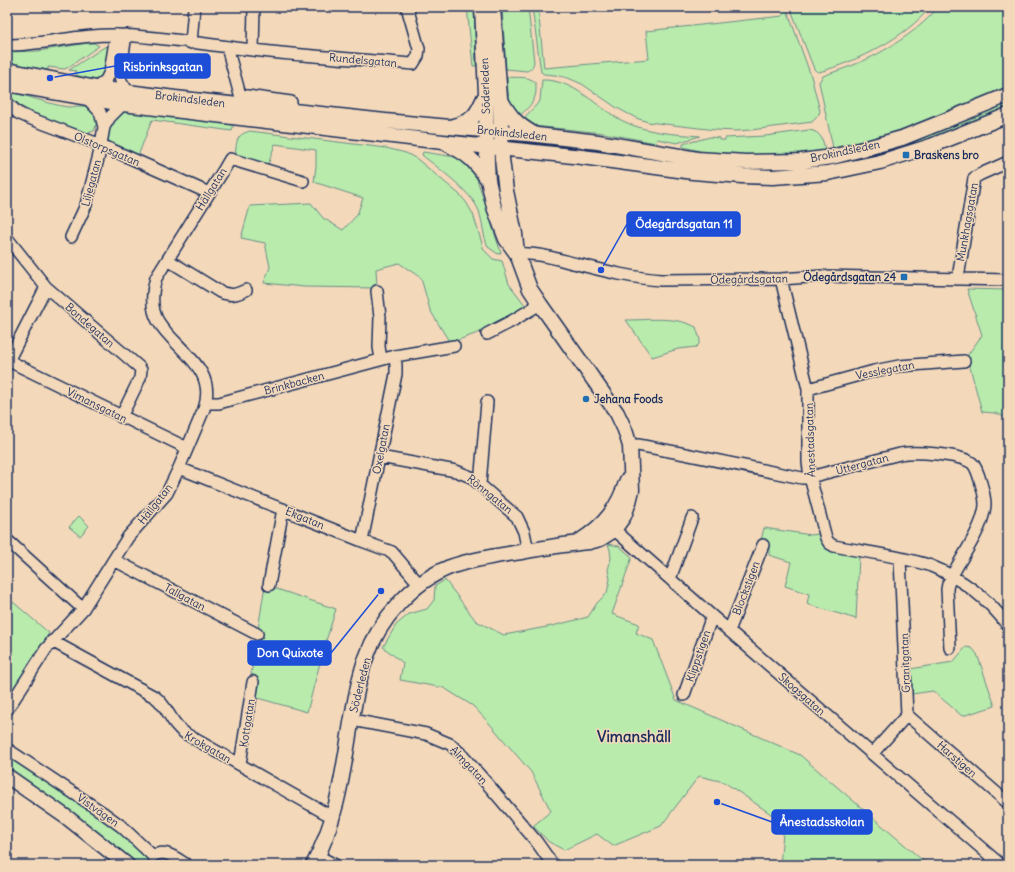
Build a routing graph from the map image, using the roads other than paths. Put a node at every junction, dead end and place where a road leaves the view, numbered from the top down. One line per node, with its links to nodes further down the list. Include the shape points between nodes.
1 (194, 7): 7 (street)
2 (254, 7): 10 (street)
3 (407, 7): 10 (street, Rundelsgatan, via 419,50 413,64)
4 (482, 7): 13 (main road, Söderleden)
5 (493, 7): 17 (main road, Söderleden)
6 (121, 35): 7 (street, Rundelsgatan); 8 (street, Rundelsgatan, via 89,35); 12 (street, via 109,76); 16 (street, via 120,74)
7 (192, 42): 9 (street, Rundelsgatan)
8 (7, 45)
9 (227, 47): 10 (street, Rundelsgatan); 18 (street, via 240,95)
10 (253, 50)
11 (7, 79): 12 (main road, Brokindsleden); 15 (main road, Brokindsleden)
12 (96, 88): 16 (main road, Brokindsleden)
13 (486, 94): 22 (main road, via 475,116 468,122); 23 (main road, Söderleden)
14 (1008, 95): 25 (main road, Brokindsleden, via 902,138 864,149 802,161 697,159 598,142)
15 (87, 98): 16 (main road, Brokindsleden); 21 (street, via 100,112)
16 (125, 98): 21 (street, Liljegatan); 22 (main road, Brokindsleden, via 175,98); 26 (main road, Brokindsleden)
17 (500, 98): 24 (main road, Söderleden); 25 (main road, via 512,118)
18 (291, 102)
19 (7, 103): 27 (street, Olstorpsgatan, via 29,118)
20 (1008, 114): 29 (main road, Brokindsleden, via 906,155 856,168 800,176 735,176)
21 (104, 127): 27 (street, Liljegatan)
22 (451, 127): 23 (main road, Brokindsleden)
23 (486, 131): 24 (main road, Brokindsleden); 28 (main road, Söderleden)
24 (502, 132): 25 (main road, Brokindsleden); 29 (main road, Söderleden)
25 (537, 135)
26 (443, 142): 28 (main road, Brokindsleden); 31 (main road, via 474,160)
27 (101, 145): 33 (street, Olstorpsgatan); 34 (street, Liljegatan, via 86,205)
28 (486, 147): 29 (main road, Brokindsleden); 31 (main road, Söderleden)
29 (502, 148): 36 (main road, Söderleden, via 506,191)
30 (1008, 162): 38 (street, Munkhagsgatan, via 974,178)
31 (488, 180): 36 (main road, Söderleden, via 494,207 506,239)
32 (303, 181): 33 (street, Hällgatan, via 230,159)
33 (209, 193): 37 (street, Hällgatan)
34 (71, 237)
35 (7, 238): 41 (street, Bondegatan)
36 (517, 254): 39 (street, Ödegårdsgatan, via 543,255 642,279); 44 (main road, Söderleden, via 530,289)
37 (168, 260): 42 (street, via 220,292 236,295); 53 (street, Hällgatan, via 154,284 154,310 162,326 200,370 205,381)
38 (958, 278): 39 (street, Ödegårdsgatan, via 823,276); 40 (street, Ödegårdsgatan)
39 (781, 279): 51 (street, Ånestadsgatan)
40 (1008, 280)
41 (46, 287): 49 (street); 54 (street, Bondegatan, via 141,370 140,378)
42 (246, 290)
43 (377, 291): 48 (street)
44 (540, 304): 45 (street); 55 (main road, Söderleden, via 617,413)
45 (487, 334)
46 (454, 346): 47 (street, Brinkbacken)
47 (395, 356): 48 (street, Brinkbacken); 57 (street, Oxelgatan, via 396,374)
48 (381, 359): 53 (street, Brinkbacken, via 219,403)
49 (7, 361): 54 (street, Vimansgatan)
50 (964, 361): 51 (street, Vesslegatan, via 899,366)
51 (808, 389): 59 (street, Ånestadsgatan)
52 (488, 402): 60 (street)
53 (206, 403): 56 (street, Hällgatan)
54 (121, 416): 56 (street, Vimansgatan)
55 (630, 446): 59 (street, Uttergatan, via 638,445); 63 (main road, Söderleden, via 632,490 629,502 624,516)
56 (187, 448): 58 (street, Hällgatan)
57 (380, 457): 60 (street, Rönngatan, via 456,471); 65 (street, Oxelgatan)
58 (179, 468): 61 (street, Ekgatan); 69 (street, Hällgatan, via 166,493 128,537)
59 (810, 478): 68 (street, Ånestadsgatan, via 829,542 834,546); 70 (street, Uttergatan, via 913,452 943,455 971,463 975,467 984,495 985,509 979,528)
60 (480, 484): 67 (street, Rönngatan, via 517,517 524,532)
61 (282, 509): 65 (street, Ekgatan); 72 (street)
62 (692, 518): 71 (street)
63 (610, 525): 67 (main road, Söderleden, via 600,539); 71 (street, Skogsgatan)
64 (7, 540): 74 (street)
65 (362, 541): 73 (street, Ekgatan, via 392,552)
66 (763, 545): 77 (street, Blockstigen)
67 (528, 551): 73 (main road, Söderleden, via 462,563 432,576)
68 (900, 558): 70 (street, Ånestadsgatan, via 931,566); 84 (street, Granitgatan)
69 (114, 560): 74 (street, Hällgatan); 78 (street, Tallgatan)
70 (952, 576): 76 (street, Ånestadsgatan, via 980,596); 80 (street, via 947,589)
71 (670, 579): 75 (street, Skogsgatan)
72 (269, 585)
73 (420, 585): 85 (main road, Söderleden, via 390,613 375,637 362,670)
74 (83, 609): 79 (street, Hällgatan)
75 (712, 616): 77 (street, Skogsgatan); 82 (street, Klippstigen)
76 (1008, 626)
77 (730, 631): 87 (street, Skogsgatan)
78 (257, 634)
79 (52, 641): 83 (street, Hällgatan); 88 (street, Krokgatan, via 152,695 160,701 178,728)
80 (950, 648)
81 (253, 682): 88 (street, Kottgatan)
82 (684, 695)
83 (7, 710)
84 (907, 715): 87 (street); 90 (street, Harstigen)
85 (352, 720): 91 (main road, Söderleden); 96 (street, Almgatan, via 426,734 450,744 536,841)
86 (7, 749): 94 (street, Vistvägen, via 102,812 153,856 160,853 168,854)
87 (872, 754): 97 (street, Skogsgatan)
88 (240, 764): 91 (street, Krokgatan)
89 (7, 776): 93 (main road, via 69,819)
90 (1008, 803)
91 (334, 816): 92 (main road, Söderleden)
92 (316, 861): 95 (street)
93 (127, 865)
94 (187, 865)
95 (335, 865)
96 (552, 865)
97 (1001, 865)

